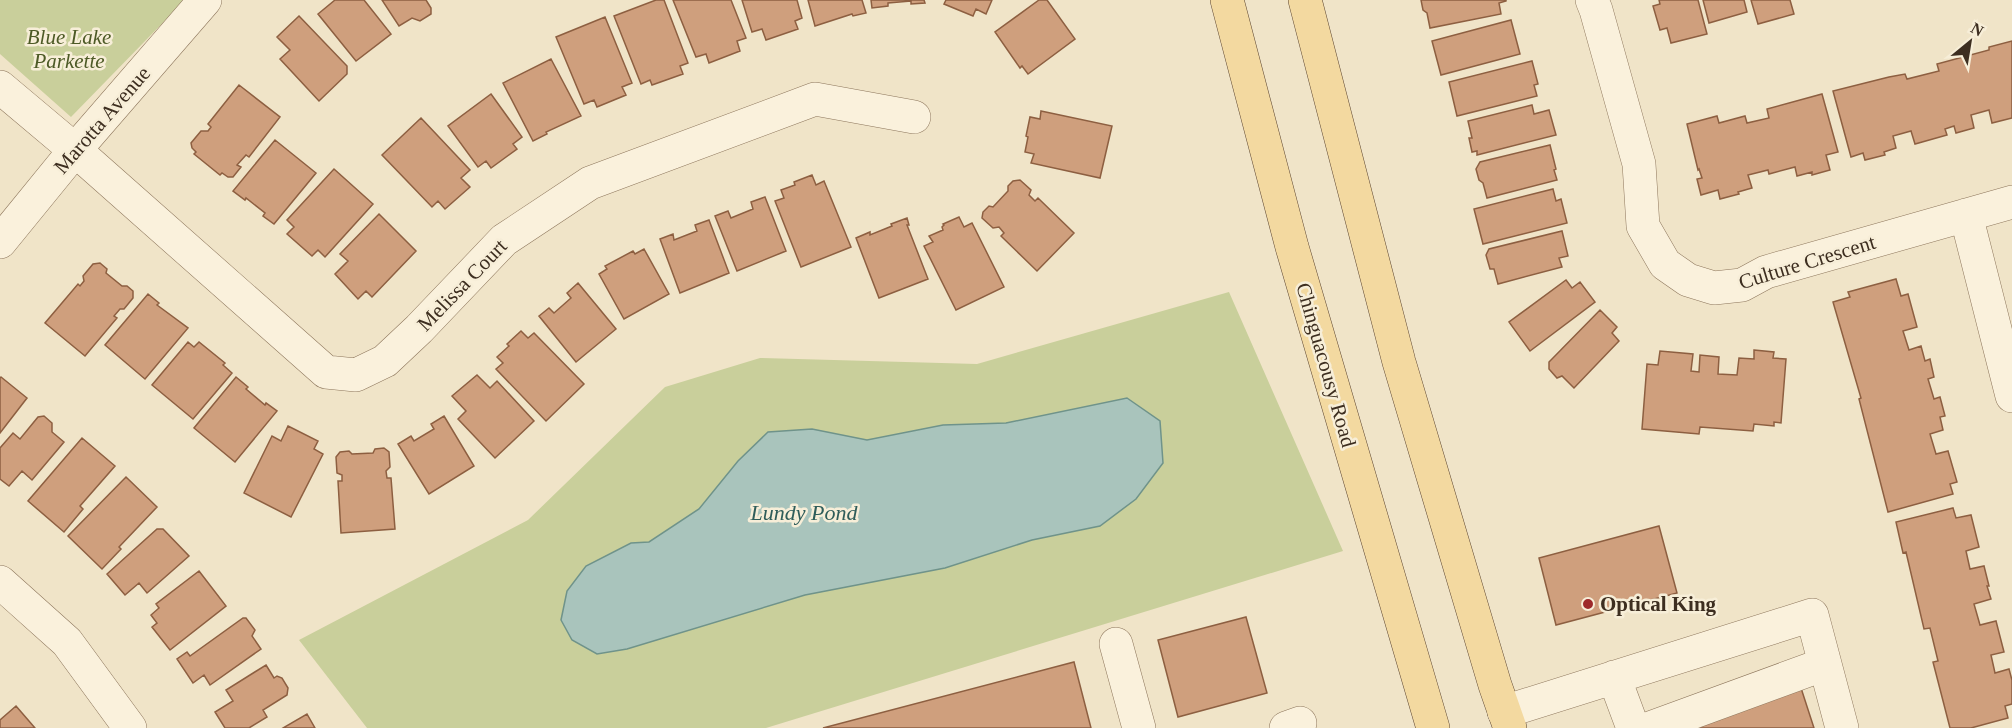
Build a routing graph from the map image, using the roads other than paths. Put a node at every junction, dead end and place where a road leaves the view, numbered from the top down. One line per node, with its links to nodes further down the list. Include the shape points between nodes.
1 (205, 0): 7 (street, Marotta Avenue)
2 (1227, 0): 20 (main road, Chinguacousy Road, via 1292,247)
3 (1305, 0): 16 (main road, via 1399,362)
4 (1592, 0): 9 (street, Culture Crescent, via 1640,164 1643,226 1665,264 1688,280 1714,288 1742,285 1766,272)
5 (0, 87): 7 (street, Melissa Court)
6 (914, 117): 7 (street, Melissa Court, via 815,99 590,183 504,240 419,330 385,361 356,375 326,372)
7 (75, 150): 10 (street, Marotta Avenue)
8 (2012, 202): 9 (street, Culture Crescent)
9 (1966, 215): 11 (street)
10 (0, 242)
11 (2012, 396)
12 (0, 582): 18 (street, via 67,642)
13 (1116, 644): 19 (street)
14 (1825, 664): 15 (street, via 1812,615); 17 (street, via 1766,686 1735,681); 21 (street)
15 (1614, 677): 16 (street); 17 (street)
16 (1507, 720)
17 (1638, 725)
18 (130, 728)
19 (1139, 728)
20 (1433, 728)
21 (1842, 728)

